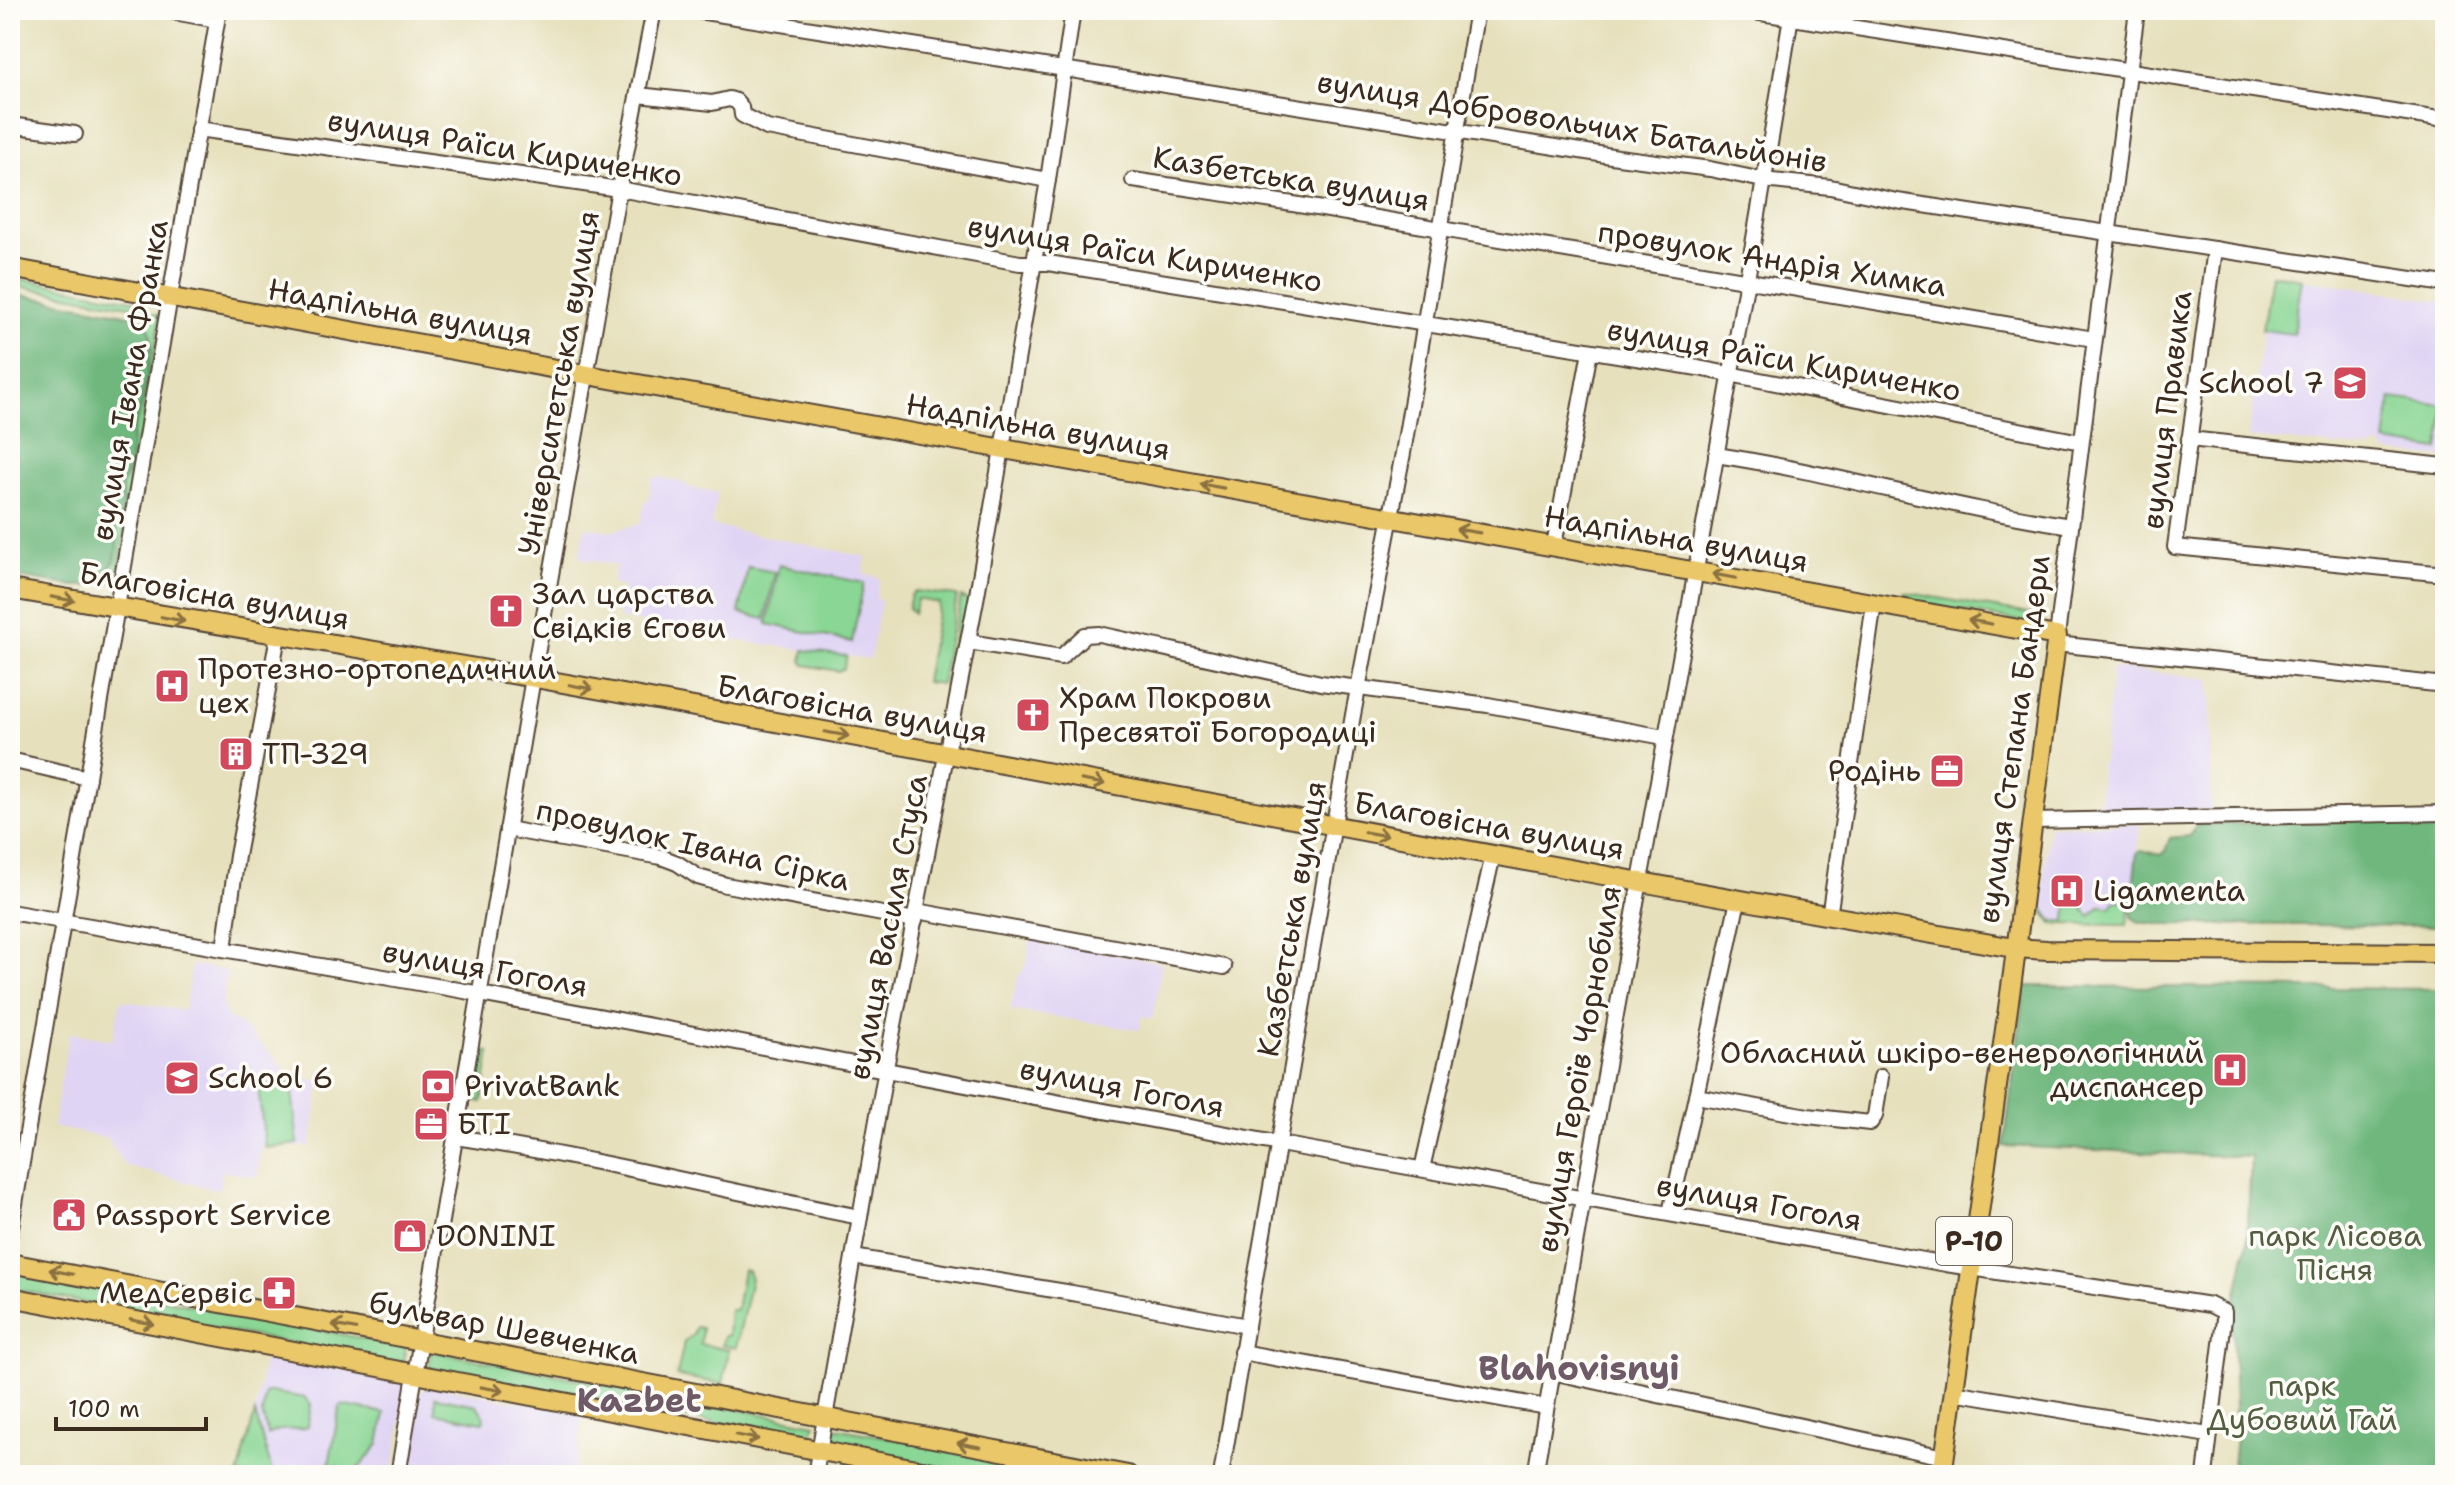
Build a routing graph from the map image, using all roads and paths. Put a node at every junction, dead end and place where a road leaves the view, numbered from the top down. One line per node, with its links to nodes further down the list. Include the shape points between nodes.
1 (163, 10): 9 (street)
2 (654, 10): 12 (street, Університетська вулиця)
3 (692, 10): 10 (street, вулиця Добровольчих Батальйонів)
4 (1073, 10): 10 (street, вулиця Василя Стуса)
5 (1477, 10): 16 (street, Казбетська вулиця)
6 (1741, 10): 8 (street)
7 (2137, 10): 11 (street, вулиця Степана Бандери)
8 (1791, 14): 11 (street); 20 (street, вулиця Героїв Чорнобиля)
9 (218, 15): 15 (street, вулиця Івана Франка)
10 (1064, 70): 16 (street, вулиця Добровольчих Батальйонів); 18 (street, вулиця Василя Стуса)
11 (2129, 72): 13 (street); 23 (street, вулиця Степана Бандери)
12 (638, 95): 18 (street, via 712,103 729,99 741,107 742,115 767,128); 21 (street, Університетська вулиця)
13 (2445, 120)
14 (10, 125): 17 (street)
15 (198, 129): 21 (street, вулиця Раїси Кириченко); 29 (street, вулиця Івана Франка)
16 (1457, 131): 20 (street, вулиця Добровольчих Батальйонів); 22 (street, Казбетська вулиця)
17 (75, 134)
18 (1048, 180): 25 (street, вулиця Василя Стуса)
19 (1133, 180): 22 (street, Казбетська вулиця)
20 (1763, 180): 23 (street, вулиця Добровольчих Батальйонів); 27 (street, вулиця Героїв Чорнобиля)
21 (619, 189): 25 (street, вулиця Раїси Кириченко); 33 (street, Університетська вулиця)
22 (1441, 230): 27 (street, провулок Андрія Химка); 30 (street, Казбетська вулиця)
23 (2108, 232): 24 (street, вулиця Добровольчих Батальйонів); 31 (street, вулиця Степана Бандери)
24 (2215, 249): 28 (street, вулиця Добровольчих Батальйонів); 35 (street, вулиця Правика)
25 (1034, 262): 30 (street, вулиця Раїси Кириченко); 37 (street, вулиця Василя Стуса)
26 (10, 268): 29 (main road, Надпільна вулиця)
27 (1747, 280): 31 (street, провулок Андрія Химка); 34 (street, вулиця Героїв Чорнобиля)
28 (2445, 284)
29 (170, 298): 33 (main road, Надпільна вулиця); 47 (street, вулиця Івана Франка)
30 (1425, 326): 32 (street, вулиця Раїси Кириченко); 40 (street, Казбетська вулиця)
31 (2094, 339): 36 (street, вулиця Степана Бандери)
32 (1590, 351): 34 (street, вулиця Раїси Кириченко); 42 (street)
33 (587, 375): 37 (main road, Надпільна вулиця); 51 (street, Університетська вулиця)
34 (1729, 375): 36 (street, вулиця Раїси Кириченко); 38 (street, вулиця Героїв Чорнобиля)
35 (2189, 439): 39 (street); 44 (street, вулиця Правика, via 2175,547)
36 (2081, 442): 41 (street, вулиця Степана Бандери)
37 (1003, 449): 40 (main road, Надпільна вулиця, one-way to 37); 50 (street, вулиця Василя Стуса)
38 (1716, 455): 41 (street); 43 (street, вулиця Героїв Чорнобиля)
39 (2445, 466)
40 (1391, 518): 42 (main road, Надпільна вулиця, one-way to 40); 53 (street, Казбетська вулиця)
41 (2071, 526): 49 (street, вулиця Степана Бандери)
42 (1554, 545): 43 (main road, Надпільна вулиця)
43 (1696, 571): 46 (main road, Надпільна вулиця, one-way to 43); 54 (street, вулиця Героїв Чорнобиля)
44 (2445, 574)
45 (10, 589): 47 (main road, Благовісна вулиця, one-way to 47)
46 (1874, 603): 49 (main road, Надпільна вулиця, one-way to 46); 67 (street)
47 (117, 608): 48 (main road, Благовісна вулиця, one-way to 48); 57 (street, вулиця Івана Франка)
48 (278, 636): 51 (main road, Благовісна вулиця); 70 (street)
49 (2056, 640): 52 (street, Надпільна вулиця); 59 (main road, вулиця Степана Бандери)
50 (969, 642): 53 (street, via 1061,657 1092,633); 55 (street, вулиця Василя Стуса)
51 (533, 678): 55 (main road, Благовісна вулиця, one-way to 55); 61 (street, Університетська вулиця)
52 (2445, 685)
53 (1358, 688): 54 (street); 60 (street, Казбетська вулиця)
54 (1664, 737): 63 (street, вулиця Героїв Чорнобиля)
55 (948, 754): 60 (main road, Благовісна вулиця, one-way to 60); 66 (street, вулиця Василя Стуса)
56 (10, 760): 57 (street)
57 (88, 778): 68 (street, вулиця Івана Франка)
58 (2445, 813): 59 (street)
59 (2033, 821): 69 (main road, вулиця Степана Бандери)
60 (1334, 827): 62 (main road, Благовісна вулиця, one-way to 62); 78 (street, Казбетська вулиця)
61 (507, 829): 66 (street, провулок Івана Сірка, via 661,857 716,883); 73 (street, Університетська вулиця)
62 (1493, 855): 63 (main road, Благовісна вулиця); 79 (street)
63 (1639, 881): 64 (main road, Благовісна вулиця); 80 (street, вулиця Героїв Чорнобиля)
64 (1738, 900): 67 (main road, Благовісна вулиця); 76 (street)
65 (10, 912): 68 (street, вулиця Гоголя)
66 (916, 915): 72 (street, провулок Івана Сірка); 74 (street, вулиця Василя Стуса)
67 (1829, 917): 69 (main road, Благовісна вулиця)
68 (63, 921): 70 (street, вулиця Гоголя); 83 (street, вулиця Івана Франка)
69 (2014, 948): 71 (main road, Благовісна вулиця); 86 (main road, вулиця Степана Бандери / Р-10)
70 (224, 949): 73 (street, вулиця Гоголя)
71 (2445, 953)
72 (1224, 967)
73 (479, 994): 74 (street, вулиця Гоголя); 77 (street, Університетська вулиця)
74 (886, 1070): 78 (street, вулиця Гоголя); 82 (street, вулиця Василя Стуса)
75 (1881, 1077): 76 (street, via 1870,1123)
76 (1696, 1096): 81 (street)
77 (455, 1137): 82 (street); 89 (street, Університетська вулиця)
78 (1280, 1144): 79 (street, вулиця Гоголя); 88 (street, Казбетська вулиця)
79 (1422, 1169): 80 (street, вулиця Гоголя)
80 (1583, 1198): 81 (street, вулиця Гоголя); 91 (street, вулиця Героїв Чорнобиля)
81 (1670, 1213): 86 (street, вулиця Гоголя)
82 (860, 1217): 84 (street, вулиця Василя Стуса)
83 (10, 1233)
84 (853, 1257): 88 (street); 95 (street, вулиця Василя Стуса)
85 (10, 1263): 89 (main road, бульвар Шевченка, one-way to 85)
86 (1970, 1268): 93 (main road, вулиця Степана Бандери / Р-10); 96 (street, вулиця Гоголя, via 2183,1299 2224,1312)
87 (10, 1297): 92 (main road, бульвар Шевченка, one-way to 92)
88 (1247, 1326): 90 (street, Казбетська вулиця)
89 (421, 1341): 92 (street, Університетська вулиця); 95 (main road, бульвар Шевченка)
90 (1241, 1352): 94 (street); 103 (street, Казбетська вулиця)
91 (1552, 1372): 94 (street, вулиця Героїв Чорнобиля); 98 (street)
92 (415, 1375): 97 (main road, бульвар Шевченка, one-way to 97); 99 (street, Університетська вулиця)
93 (1953, 1392): 96 (street); 98 (main road, вулиця Степана Бандери / Р-10)
94 (1546, 1407): 104 (street, вулиця Героїв Чорнобиля)
95 (824, 1417): 97 (street, вулиця Василя Стуса); 102 (main road, бульвар Шевченка, one-way to 95)
96 (2208, 1435): 105 (street)
97 (819, 1451): 100 (street, вулиця Василя Стуса); 101 (main road, бульвар Шевченка)
98 (1943, 1466)
99 (398, 1475)
100 (815, 1475)
101 (948, 1475)
102 (1128, 1475)
103 (1221, 1475)
104 (1535, 1475)
105 (2205, 1475)

